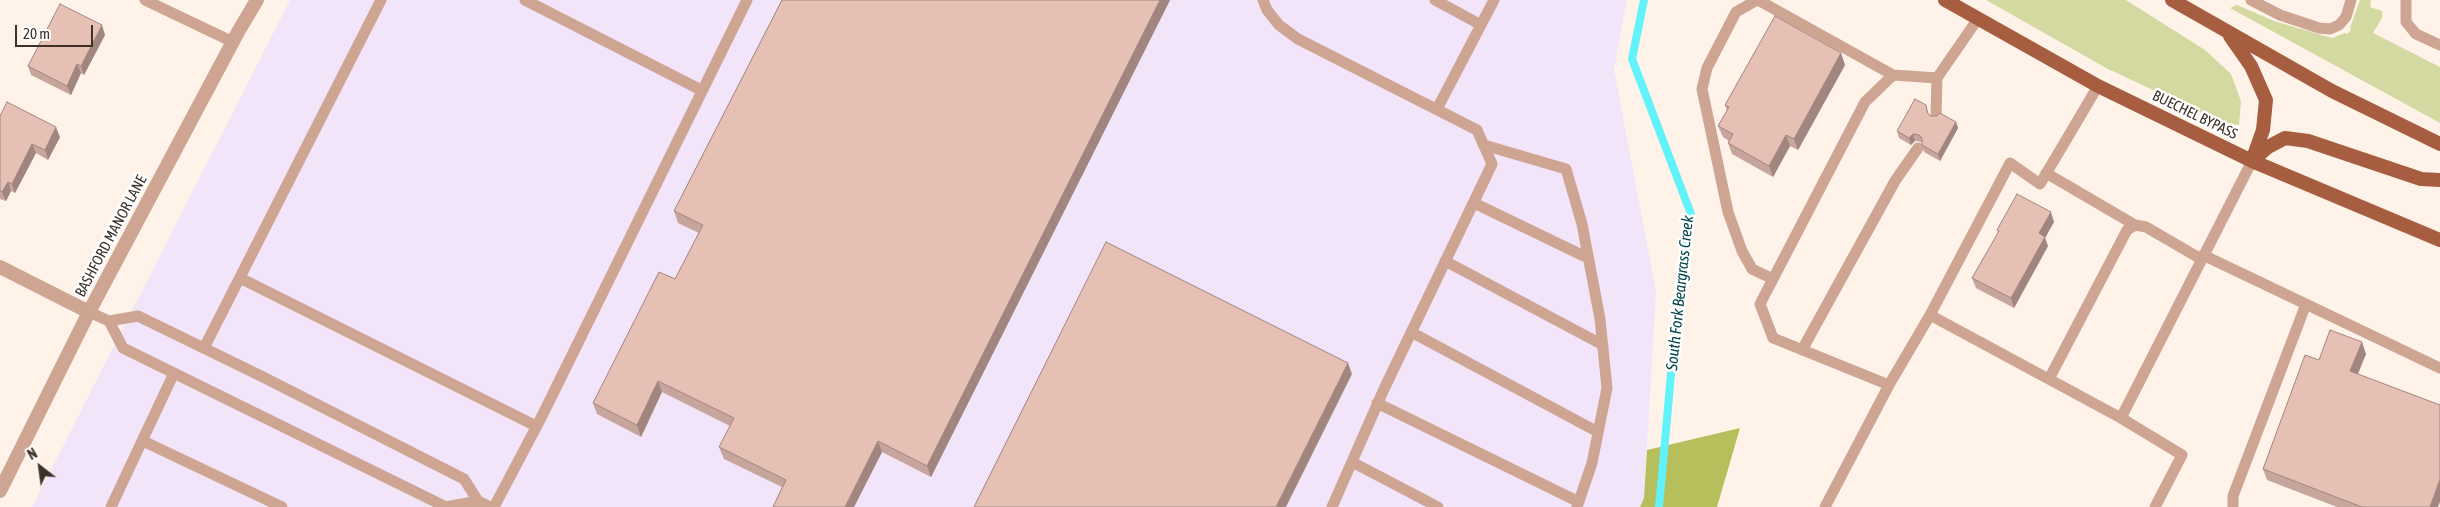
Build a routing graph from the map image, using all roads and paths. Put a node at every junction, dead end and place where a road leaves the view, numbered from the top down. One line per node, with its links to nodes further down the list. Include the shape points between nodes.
1 (145, 0): 18 (lane)
2 (257, 0): 18 (street, BASHFORD MANOR LANE)
3 (381, 0): 39 (lane)
4 (525, 0): 23 (lane)
5 (1263, 0): 24 (lane, via 1279,24 1298,39)
6 (1435, 0): 16 (lane)
7 (1494, 0): 16 (lane)
8 (1757, 0): 20 (lane); 40 (lane, via 1736,12 1707,68 1702,89 1728,212 1742,251 1752,269)
9 (1945, 0): 15 (main road, BUECHEL BYPASS)
10 (2172, 0): 17 (main road)
11 (2250, 0): 12 (lane, via 2280,15 2330,29 2346,17)
12 (2351, 0)
13 (2406, 0): 19 (lane, via 2406,22 2416,34)
14 (742, 1): 23 (lane)
15 (1977, 20): 21 (lane); 22 (main road, BUECHEL BYPASS)
16 (1481, 25): 24 (lane)
17 (2227, 33): 26 (main road, via 2332,91); 29 (main road, via 2251,66 2266,100 2263,130)
18 (233, 42): 42 (street, BASHFORD MANOR LANE)
19 (2440, 45)
20 (1893, 75): 21 (lane); 40 (lane, via 1865,102)
21 (1937, 78): 25 (lane)
22 (2098, 86): 29 (main road, BUECHEL BYPASS); 30 (lane)
23 (701, 90): 55 (lane)
24 (1437, 109): 27 (lane, via 1477,130)
25 (1936, 116)
26 (2440, 144)
27 (1484, 145): 32 (lane, via 1492,164); 36 (lane, via 1566,169)
28 (1918, 148): 48 (lane, via 1895,181)
29 (2252, 161): 31 (main road, via 2285,138 2308,141 2422,179); 34 (main road, BUECHEL BYPASS); 35 (lane)
30 (2046, 173): 33 (lane); 43 (lane, via 2040,184 2010,163)
31 (2440, 180)
32 (1474, 203): 36 (lane); 37 (lane)
33 (2135, 225): 35 (lane, via 2146,226); 51 (lane, via 2127,230)
34 (2440, 240)
35 (2202, 257): 41 (lane); 54 (lane)
36 (1588, 258): 46 (lane)
37 (1445, 261): 45 (lane); 46 (lane)
38 (0, 267): 42 (street)
39 (240, 278): 47 (lane); 55 (lane)
40 (1773, 279): 48 (lane, via 1760,304 1773,338)
41 (2306, 304): 49 (lane); 69 (lane, via 2233,496)
42 (89, 312): 44 (lane); 59 (street, BASHFORD MANOR LANE)
43 (1930, 314): 51 (lane); 52 (lane)
44 (109, 321): 47 (lane, via 138,316); 50 (lane, via 123,348)
45 (1411, 332): 53 (lane); 56 (lane)
46 (1603, 345): 56 (lane, via 1607,388)
47 (204, 348): 60 (lane, via 464,479)
48 (1802, 350): 52 (lane)
49 (2440, 368)
50 (174, 373): 57 (lane); 60 (lane, via 446,507)
51 (2049, 379): 54 (lane)
52 (1889, 385): 67 (lane)
53 (1377, 403): 58 (lane); 61 (lane)
54 (2121, 418): 68 (lane, via 2182,455)
55 (536, 426): 64 (lane)
56 (1598, 432): 61 (lane, via 1592,463)
57 (142, 441): 62 (lane); 63 (lane)
58 (1352, 462): 65 (lane); 66 (lane)
59 (0, 491)
60 (478, 501): 64 (lane)
61 (1578, 504)
62 (110, 507)
63 (282, 507)
64 (492, 507)
65 (1332, 507)
66 (1438, 507)
67 (1825, 507)
68 (2156, 507)
69 (2233, 507)

